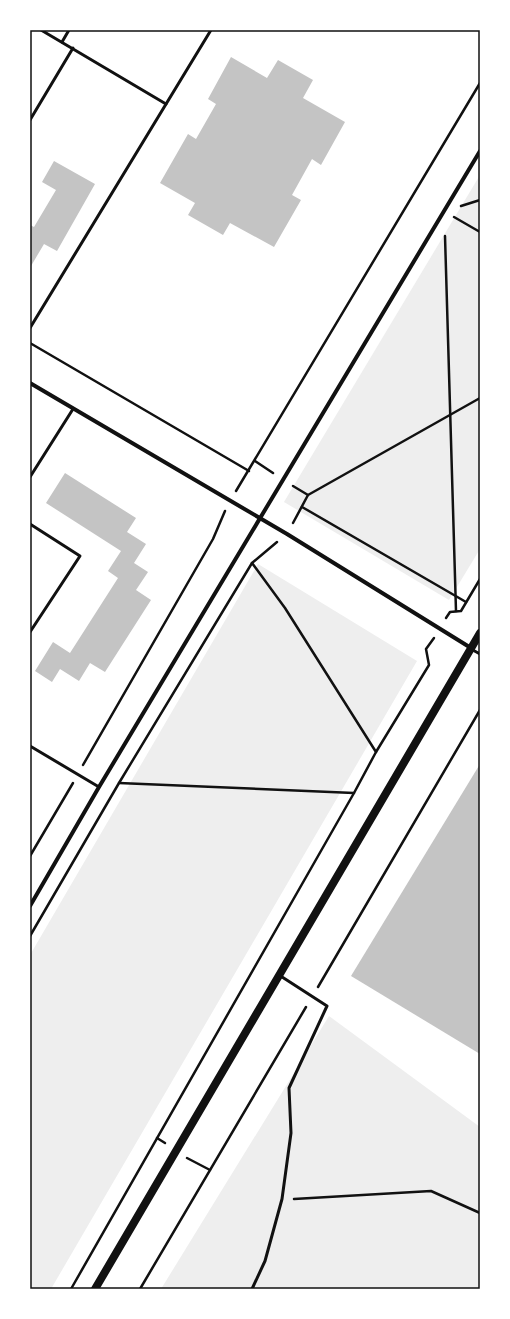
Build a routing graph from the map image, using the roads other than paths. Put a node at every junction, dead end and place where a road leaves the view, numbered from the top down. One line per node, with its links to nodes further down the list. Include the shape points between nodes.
1 (42, 30): 4 (lane)
2 (69, 30): 4 (lane)
3 (211, 30): 6 (lane)
4 (62, 42): 5 (lane)
5 (73, 48): 6 (lane); 7 (lane)
6 (166, 104): 9 (lane)
7 (30, 120)
8 (480, 150): 13 (street)
9 (30, 328)
10 (30, 383): 11 (street)
11 (73, 408): 12 (lane); 13 (street)
12 (30, 477)
13 (259, 518): 17 (street); 20 (street)
14 (30, 524): 15 (lane, via 80,556)
15 (30, 632)
16 (480, 633): 17 (main road)
17 (471, 648): 18 (lane); 22 (main road)
18 (480, 654)
19 (30, 746): 20 (lane)
20 (99, 787): 21 (street)
21 (30, 906)
22 (280, 975): 23 (main road); 24 (lane, via 327,1006 289,1088 291,1133 282,1199 265,1260)
23 (96, 1289)
24 (252, 1289)

